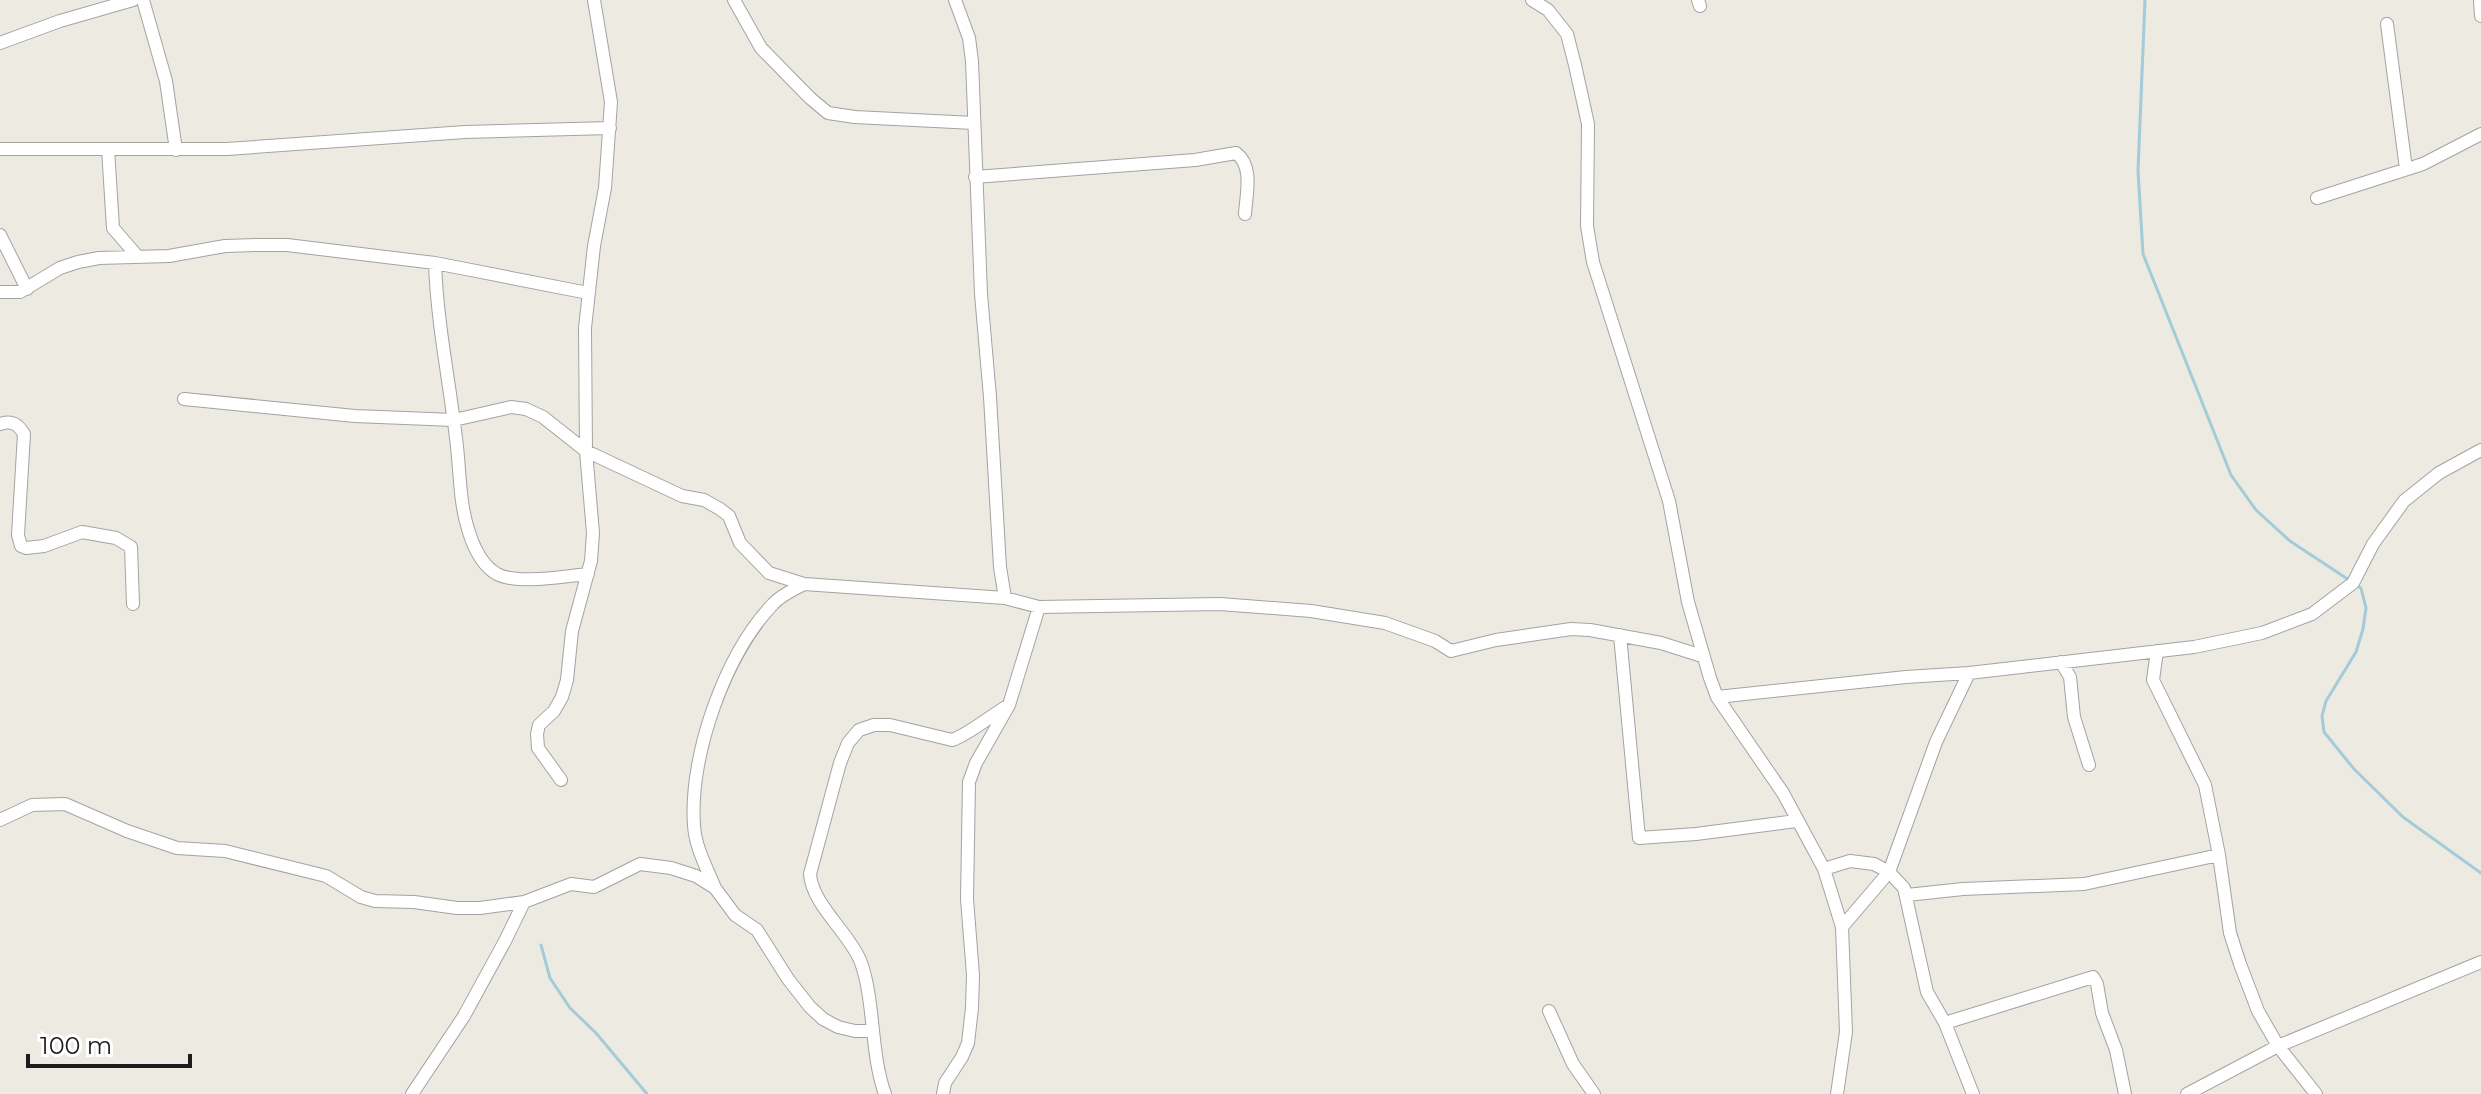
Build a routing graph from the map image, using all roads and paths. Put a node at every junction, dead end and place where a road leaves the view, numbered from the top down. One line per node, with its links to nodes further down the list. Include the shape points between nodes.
1 (133, 0): 10 (street)
2 (143, 0): 16 (street, via 166,81)
3 (594, 0): 12 (street, via 611,102)
4 (734, 0): 11 (street, via 761,48 828,113)
5 (955, 0): 11 (street, via 969,38)
6 (1532, 0): 39 (street, via 1548,10 1570,44 1588,124 1587,226 1593,262 1669,501)
7 (2480, 0): 8 (street)
8 (2481, 16)
9 (2387, 24): 17 (street)
10 (0, 43)
11 (974, 123): 18 (street)
12 (610, 128): 16 (street); 26 (street)
13 (2481, 134): 17 (street, via 2440,158)
14 (0, 149): 15 (street)
15 (108, 149): 16 (street); 22 (street, via 113,228)
16 (176, 150)
17 (2406, 169): 19 (street)
18 (975, 177): 20 (street, via 1236,153 1248,174); 34 (street)
19 (2317, 198)
20 (1245, 214)
21 (0, 235): 24 (street)
22 (138, 257): 23 (street, via 287,245); 24 (street, via 78,262)
23 (435, 263): 26 (street); 28 (street)
24 (27, 289): 25 (street)
25 (0, 292)
26 (588, 293): 31 (street)
27 (184, 399): 28 (street)
28 (454, 420): 31 (street, via 511,407 526,409); 32 (street, via 467,527 485,565 518,579)
29 (0, 424): 35 (street, via 18,425 24,434 21,546 44,546 82,532 125,542 131,547)
30 (2481, 450): 38 (street, via 2439,473 2404,501 2353,583 2312,614 2262,633)
31 (586, 451): 32 (street, via 593,533); 33 (street, via 720,509 729,516 740,543 769,573)
32 (588, 574): 45 (street, via 562,697 537,734 538,748)
33 (804, 584): 34 (street); 51 (street, via 780,598 753,627 727,674 708,727 697,768 694,827)
34 (1005, 598): 36 (street)
35 (133, 604)
36 (1039, 607): 37 (street, via 1220,604 1311,611 1385,623 1451,651 1551,630); 43 (street)
37 (1620, 635): 39 (street); 47 (street, via 1639,838)
38 (2157, 651): 40 (street); 48 (street, via 2153,680 2205,785)
39 (1702, 656): 42 (street)
40 (2061, 662): 41 (street); 44 (street, via 2070,677 2074,717)
41 (1969, 673): 42 (street); 50 (street, via 1936,742)
42 (1717, 697): 47 (street, via 1783,793)
43 (1009, 705): 58 (street, via 952,740 874,725 859,730 848,743 810,874 815,894 863,967); 62 (street, via 969,782 972,1008 968,1043)
44 (2089, 765)
45 (561, 780)
46 (0, 820): 53 (street, via 32,805 65,804 177,848 225,851 326,876 375,901 480,908)
47 (1796, 821): 49 (street)
48 (2219, 855): 52 (street, via 2084,884); 59 (street, via 2230,933 2258,1011)
49 (1824, 869): 50 (street, via 1860,862); 54 (street)
50 (1889, 872): 52 (street); 54 (street)
51 (715, 888): 53 (street, via 671,868 640,864 594,887 571,884); 58 (street, via 735,915 757,930 810,1007 838,1027)
52 (1907, 895): 57 (street, via 1927,992)
53 (524, 902): 60 (street, via 471,1004)
54 (1842, 927): 64 (street, via 1846,1032)
55 (2481, 962): 59 (street)
56 (1549, 1011): 63 (street, via 1573,1064)
57 (1945, 1023): 65 (street); 66 (street, via 2093,977)
58 (872, 1031): 61 (street)
59 (2278, 1046): 67 (street); 68 (street)
60 (412, 1094)
61 (885, 1094)
62 (943, 1094)
63 (1594, 1094)
64 (1837, 1094)
65 (1973, 1094)
66 (2125, 1094)
67 (2187, 1094)
68 (2316, 1094)

